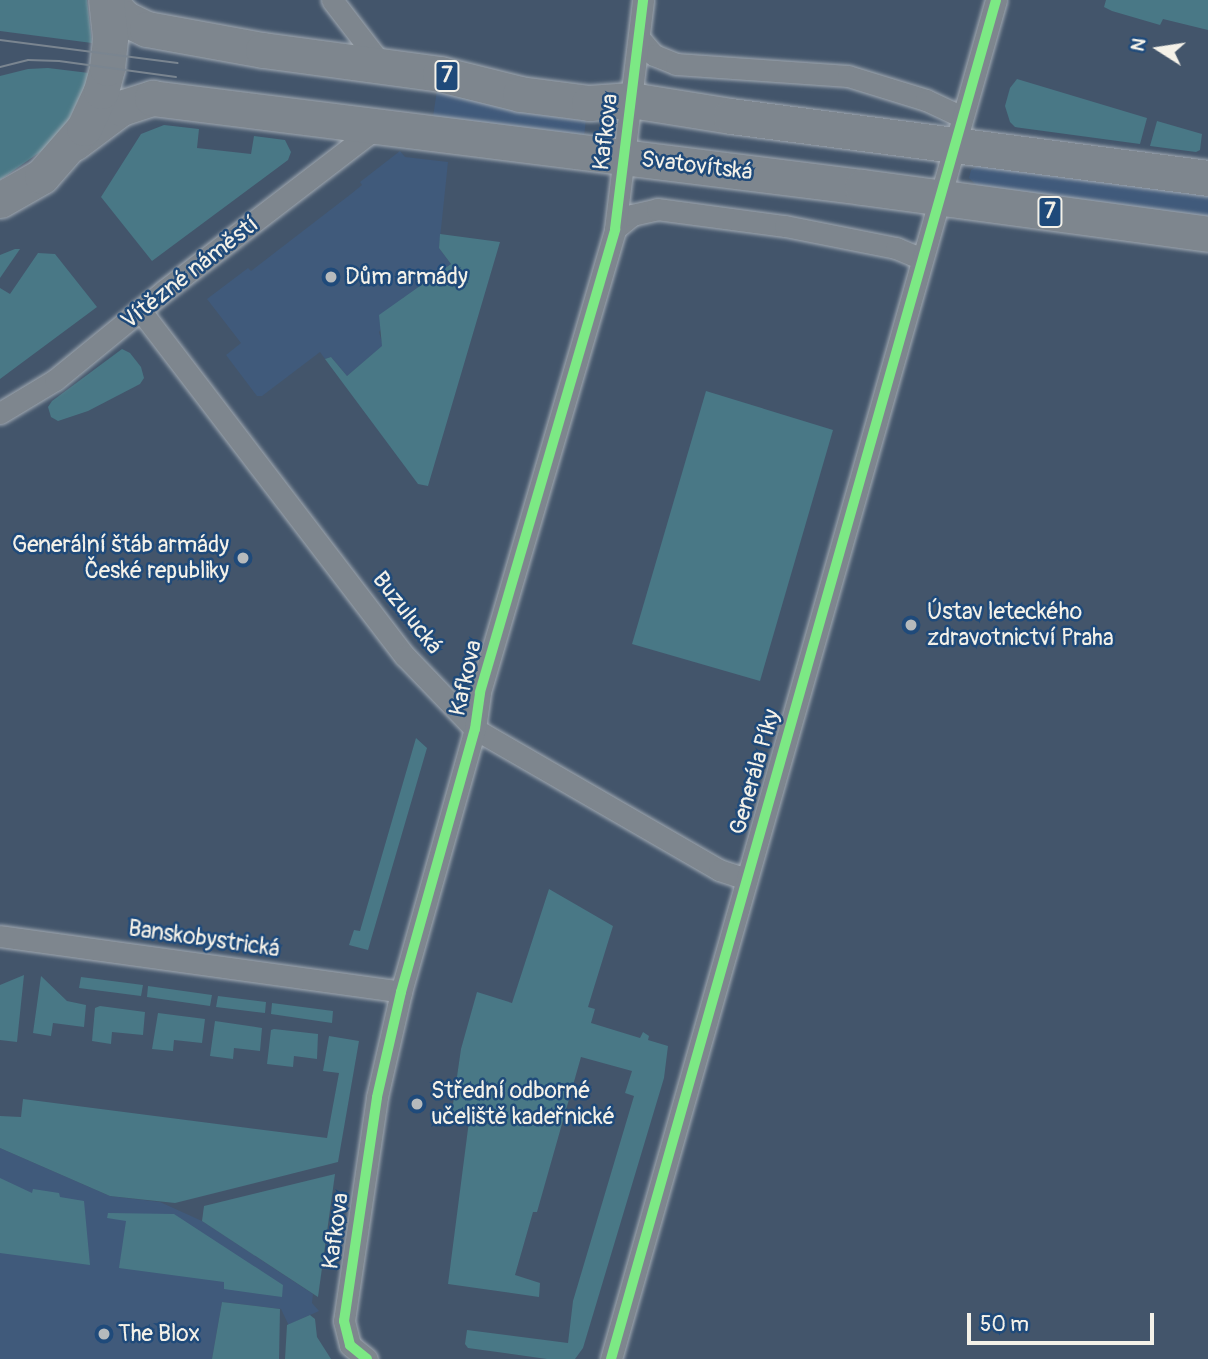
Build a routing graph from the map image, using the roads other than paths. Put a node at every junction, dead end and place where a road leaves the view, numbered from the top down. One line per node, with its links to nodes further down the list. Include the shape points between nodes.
1 (107, 0): 6 (main road, 7, via 124,18 147,29); 10 (main road, via 110,37 106,72 94,110)
2 (332, 0): 6 (street)
3 (643, 0): 5 (street, Kafkova)
4 (996, 0): 9 (street, Generála Píky)
5 (639, 38): 7 (street, Kafkova); 9 (street, via 654,55 676,64 848,76 926,100)
6 (383, 65): 7 (main road, 7, via 520,94 589,103)
7 (631, 100): 9 (main road, 7); 11 (street, Kafkova)
8 (376, 128): 10 (main road, Svatovítská / 7, via 152,98 121,108); 11 (main road, Svatovítská / 7); 18 (street, Vítězné náměstí)
9 (958, 131): 12 (main road, 7); 13 (street, Generála Píky)
10 (74, 143): 14 (main road, 7, via 42,176)
11 (624, 158): 13 (main road, Svatovítská / 7); 15 (street, Kafkova)
12 (1208, 178)
13 (939, 198): 16 (main road, Svatovítská / 7); 17 (street, Generála Píky)
14 (0, 200)
15 (615, 229): 17 (street, Svatovítská, via 632,215 657,209 785,226 896,248); 20 (street, Kafkova, via 480,692)
16 (1208, 234)
17 (922, 258): 21 (street, Generála Píky)
18 (140, 310): 19 (street, Vítězné náměstí, via 55,380); 20 (street, Buzulucká, via 405,656)
19 (0, 413)
20 (475, 729): 21 (street, Buzulucká, via 719,870); 23 (street, Kafkova)
21 (747, 879): 25 (street, Generála Píky)
22 (0, 936): 23 (street, Banskobystrická)
23 (401, 992): 24 (street, Kafkova, via 377,1097 344,1321 350,1345)
24 (367, 1359)
25 (611, 1359)

